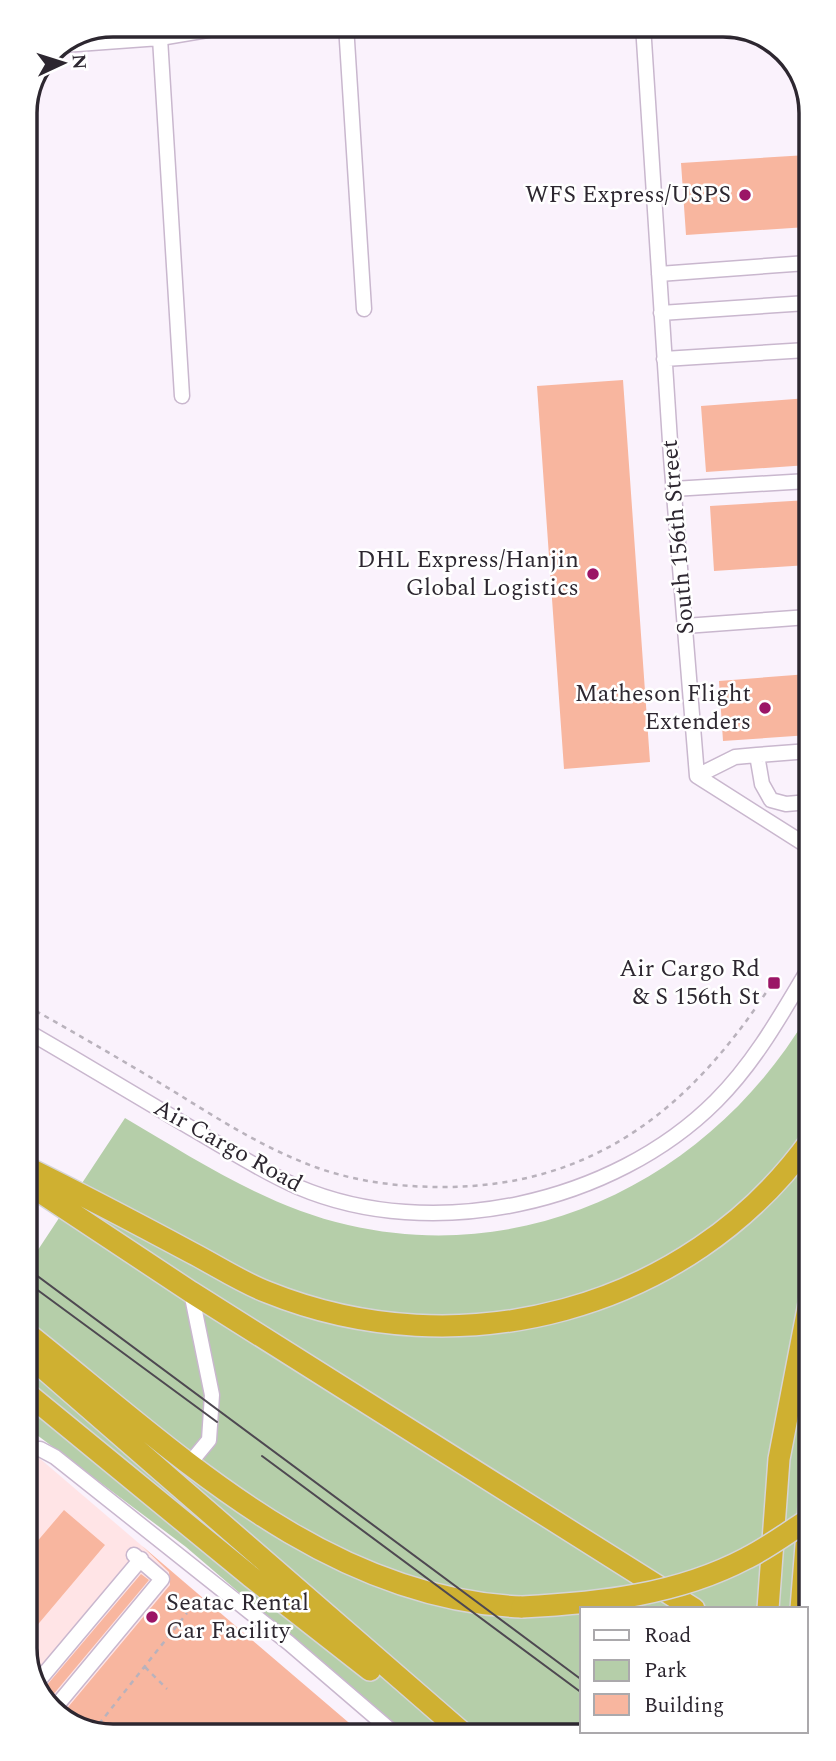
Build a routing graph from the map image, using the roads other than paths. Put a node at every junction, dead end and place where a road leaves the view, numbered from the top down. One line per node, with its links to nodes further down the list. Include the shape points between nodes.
1 (160, 37): 4 (street); 12 (street)
2 (347, 37): 8 (street)
3 (644, 37): 6 (street, South 156th Street)
4 (83, 43)
5 (799, 264): 6 (street)
6 (659, 274): 9 (street, South 156th Street)
7 (799, 304): 9 (street)
8 (364, 309)
9 (661, 313): 11 (street, South 156th Street)
10 (799, 351): 11 (street)
11 (664, 359): 14 (street, South 156th Street)
12 (182, 396)
13 (799, 482): 14 (street)
14 (673, 489): 16 (street, South 156th Street)
15 (799, 618): 16 (street)
16 (685, 626): 19 (street, South 156th Street)
17 (799, 752): 18 (street)
18 (757, 755): 19 (street, via 735,757); 20 (street, via 762,784 771,800)
19 (697, 776): 21 (street)
20 (799, 803)
21 (799, 841)
22 (799, 985): 23 (street, Air Cargo Road, via 755,1058 714,1103 636,1161 558,1194 456,1211 397,1211 345,1203 298,1187)
23 (37, 1037)
24 (799, 1156): 25 (highway, via 754,1205 697,1250 631,1287 556,1313 491,1326 370,1322 323,1312 265,1292)
25 (37, 1173)
26 (37, 1190): 27 (highway)
27 (191, 1292): 33 (street, via 212,1395 209,1440); 35 (highway)
28 (37, 1341): 33 (highway)
29 (799, 1355): 36 (highway, via 779,1459)
30 (37, 1362): 41 (highway)
31 (37, 1401): 40 (highway)
32 (37, 1450): 39 (street, via 55,1457)
33 (190, 1463): 34 (highway, bridge, via 268,1520 360,1571 484,1606 608,1602 662,1589 747,1559)
34 (799, 1526)
35 (691, 1607)
36 (768, 1607)
37 (43, 1676): 38 (street, via 138,1557 162,1579)
38 (59, 1702)
39 (383, 1724)
40 (434, 1724)
41 (453, 1724)

